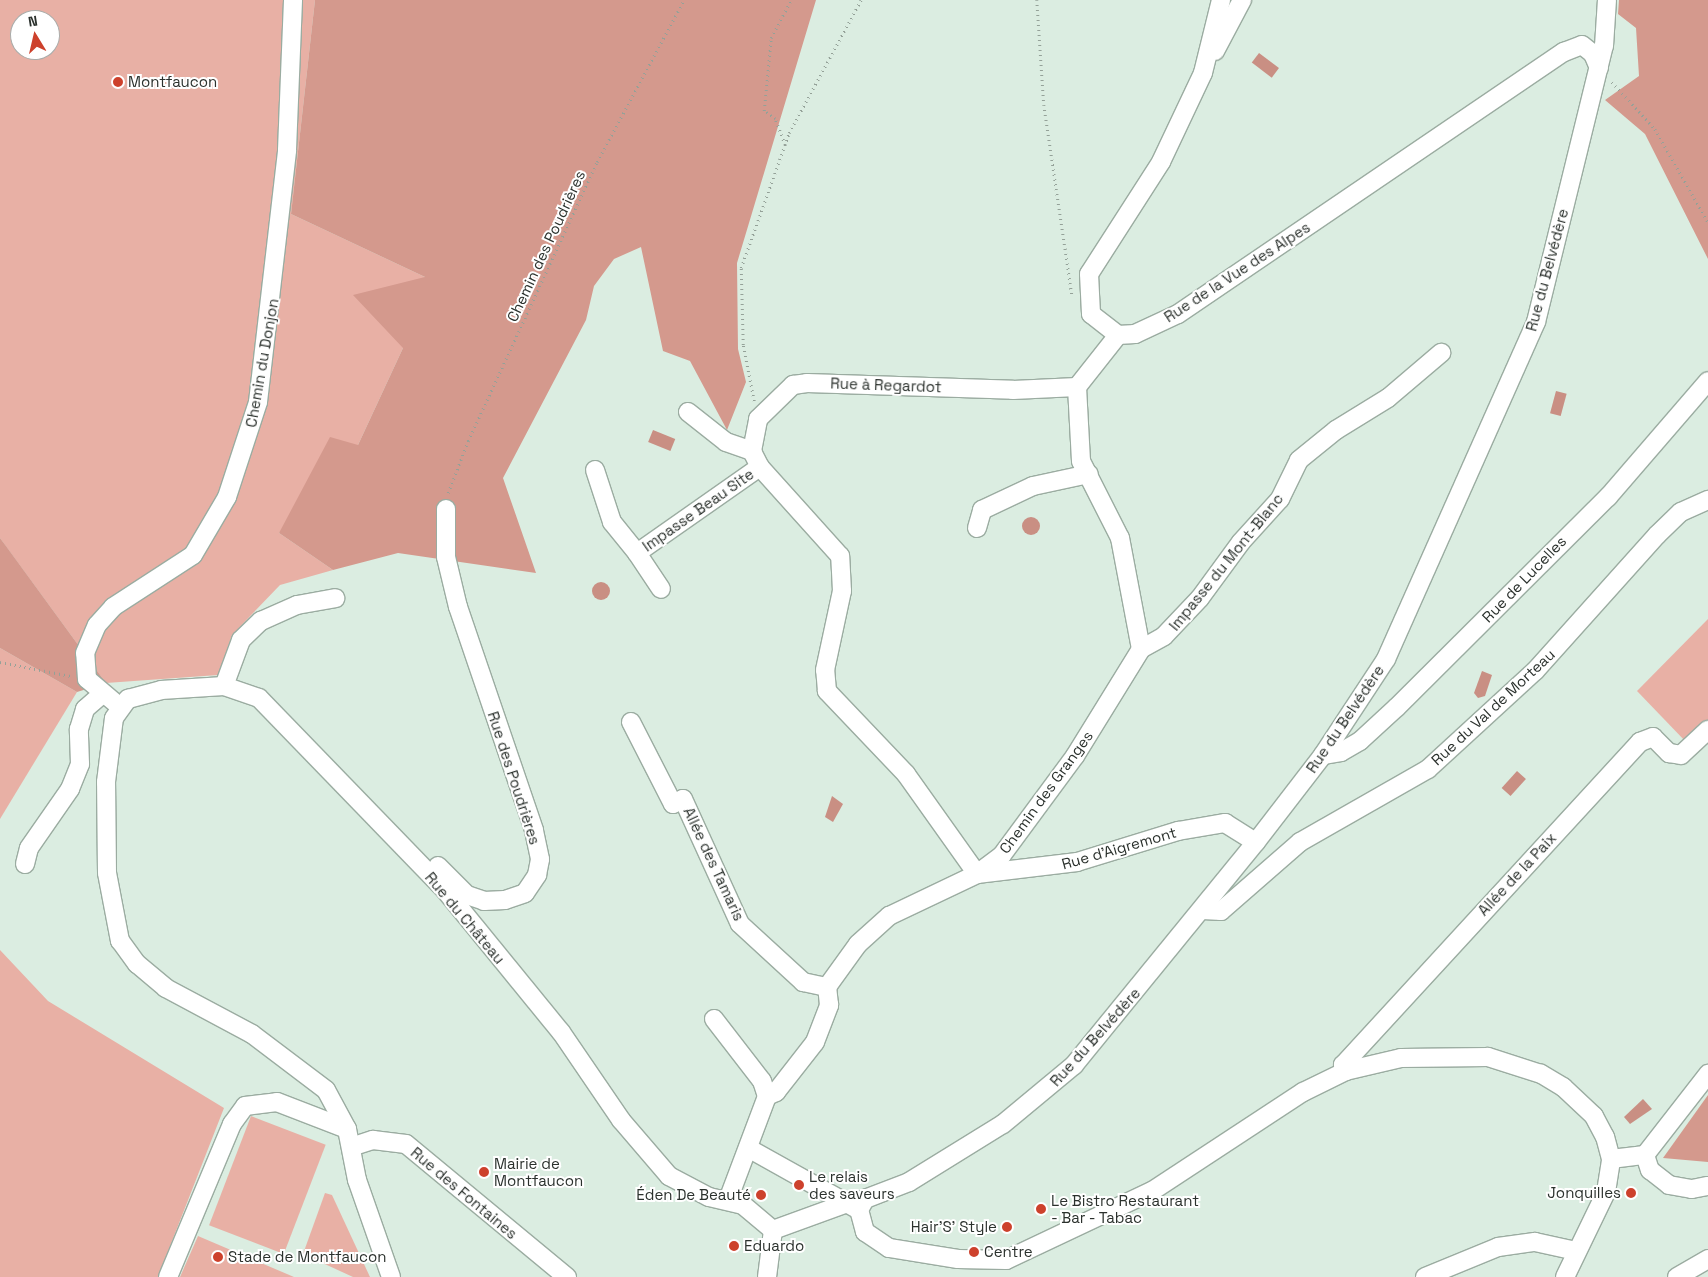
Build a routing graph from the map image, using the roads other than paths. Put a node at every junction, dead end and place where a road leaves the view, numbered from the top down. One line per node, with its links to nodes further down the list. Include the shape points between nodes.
1 (293, 0): 23 (street, Chemin du Donjon, via 287,150 276,274 258,402 247,445 227,497 193,555 113,607 97,625 85,653 87,679)
2 (1221, 0): 6 (street)
3 (1242, 0): 6 (street)
4 (1607, 0): 5 (street, Rue du Belvédère)
5 (1599, 68): 7 (street, Rue de la Vue des Alpes, via 1593,54 1582,46 1564,52 1178,314 1135,334); 27 (street, Rue du Belvédère, via 1536,322 1386,659)
6 (1202, 73): 7 (street, via 1161,162 1089,274 1087,296 1091,314)
7 (1118, 334): 10 (street)
8 (1441, 353): 21 (street, Impasse du Mont-Blanc, via 1388,398 1336,430 1299,460 1280,499 1241,542 1200,598 1164,636)
9 (1708, 382): 27 (street, Rue de Lucelles, via 1608,498 1397,707 1360,741 1341,752)
10 (1077, 387): 12 (street, Rue à Regardot, via 1013,390 807,383 793,386 758,420); 14 (street, via 1081,461)
11 (688, 412): 12 (street, via 726,442)
12 (756, 459): 18 (street, Impasse Beau Site); 31 (street, via 840,556 842,591 825,670 826,691 906,774)
13 (596, 470): 18 (street, Impasse Beau Site, via 612,522)
14 (1089, 474): 17 (street, via 1033,486 982,510); 21 (street, via 1120,538)
15 (1708, 500): 32 (street, Rue du Val de Morteau, via 1681,512 1656,535 1534,671 1428,769 1300,842 1221,911)
16 (446, 509): 28 (street, Rue des Poudrières, via 446,558 458,607 534,830 537,875 524,893 484,902 467,894 389,818)
17 (977, 528)
18 (637, 553): 19 (street, Impasse Beau Site)
19 (661, 589)
20 (334, 598): 22 (street, via 297,605 262,621 241,640)
21 (1141, 649): 31 (street, Chemin des Granges, via 1064,771 1002,855)
22 (224, 686): 24 (street, Rue du Château, via 161,690); 28 (street, Rue du Château, via 259,698)
23 (102, 694): 24 (street); 30 (street, via 85,709 79,729 80,764 70,789 29,848)
24 (119, 706): 38 (street, via 106,792 107,872 120,941 137,964 166,988 294,1062 326,1090)
25 (631, 722): 33 (street, Allée des Tamaris, via 673,804 683,799 740,924 803,982)
26 (1708, 730): 35 (street, Allée de la Paix, via 1681,754 1669,753 1653,737 1640,742 1343,1065)
27 (1323, 754): 29 (street, Rue du Belvédère)
28 (372, 815): 44 (street, Rue du Château, via 473,924 669,1176 709,1197)
29 (1256, 842): 31 (street, Rue d'Aigremont, via 1225,823 1178,831 1077,862); 32 (street, Rue du Belvédère)
30 (25, 864)
31 (977, 874): 33 (street, Chemin des Granges, via 889,916 858,944)
32 (1203, 910): 45 (street, Rue du Belvédère, via 1052,1086 959,1153 909,1182)
33 (827, 987): 37 (street, via 828,1005 815,1042 776,1092)
34 (714, 1019): 37 (street, via 762,1081)
35 (1346, 1071): 42 (street, via 1401,1058 1441,1055 1514,1064 1541,1074 1580,1100 1605,1137); 49 (street, via 1303,1092 1152,1191)
36 (1708, 1074): 41 (street)
37 (767, 1096): 40 (street)
38 (348, 1129): 39 (street); 51 (street, via 278,1102 245,1106 232,1124)
39 (351, 1147): 50 (street, Rue des Fontaines, via 373,1140 406,1144); 52 (street, via 357,1180)
40 (748, 1148): 44 (street); 45 (street)
41 (1645, 1155): 42 (street); 43 (street, via 1650,1170 1669,1185 1692,1189)
42 (1610, 1159): 47 (street, via 1606,1192)
43 (1708, 1186)
44 (728, 1200): 46 (street, Rue du Château, via 744,1205)
45 (853, 1207): 46 (street, Rue du Belvédère); 49 (street, via 864,1232 889,1248)
46 (773, 1230): 53 (street)
47 (1576, 1251): 54 (street, via 1535,1242 1498,1247); 55 (street)
48 (1708, 1259): 56 (street)
49 (997, 1269)
50 (555, 1274)
51 (168, 1277)
52 (391, 1277)
53 (767, 1277)
54 (1425, 1277)
55 (1565, 1277)
56 (1677, 1277)

